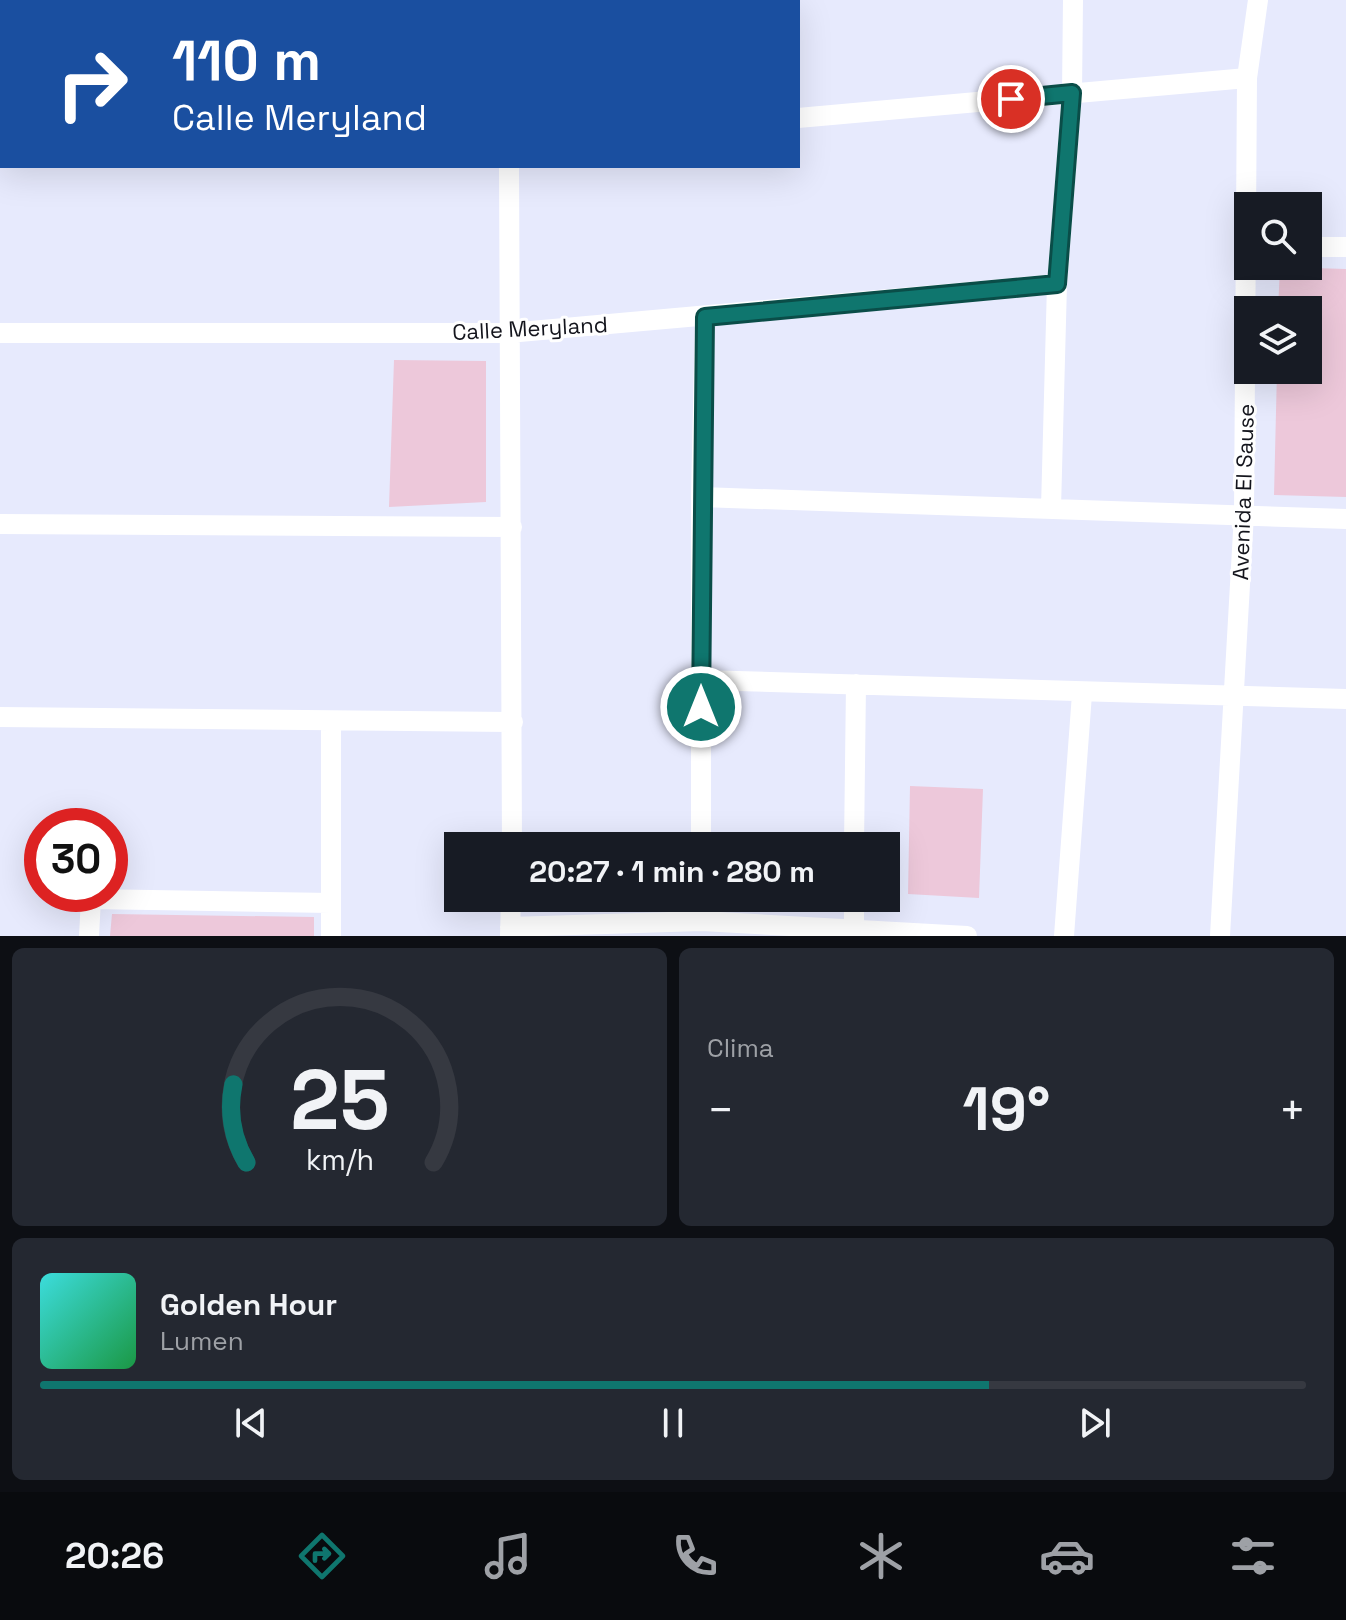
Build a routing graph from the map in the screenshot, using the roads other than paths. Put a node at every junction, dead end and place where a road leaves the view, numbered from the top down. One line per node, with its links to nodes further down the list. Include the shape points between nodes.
1 (1073, 0): 4 (street)
2 (1258, 0): 3 (street, Avenida El Sause)
3 (1247, 78): 4 (street); 7 (street, Avenida El Sause)
4 (1072, 93): 5 (street); 11 (street)
5 (800, 118)
6 (509, 168): 14 (street)
7 (1248, 192)
8 (1322, 247): 9 (street)
9 (1346, 247)
10 (1248, 280): 17 (street, Avenida El Sause)
11 (1057, 284): 12 (street, Calle Meryland); 16 (street)
12 (705, 317): 14 (street, Calle Meryland); 15 (street)
13 (0, 333): 14 (street, Calle Meryland)
14 (508, 333): 20 (street)
15 (701, 497): 16 (street); 21 (street)
16 (1051, 508): 17 (street)
17 (1244, 514): 18 (street); 24 (street, Avenida El Sause)
18 (1346, 519)
19 (0, 524): 20 (street)
20 (512, 527): 27 (street)
21 (701, 680): 22 (street); 30 (street)
22 (856, 684): 23 (street); 31 (street)
23 (1082, 694): 24 (street); 41 (street)
24 (1232, 696): 25 (street); 42 (street, Avenida El Sause)
25 (1346, 699)
26 (0, 717): 28 (street)
27 (513, 722): 28 (street); 29 (street)
28 (331, 723): 32 (street)
29 (512, 832)
30 (701, 832)
31 (854, 832)
32 (331, 903): 38 (street, via 91,899); 39 (street)
33 (702, 912): 35 (street)
34 (854, 912): 36 (street)
35 (702, 921): 36 (street); 37 (street)
36 (854, 929): 40 (street)
37 (510, 931)
38 (89, 936)
39 (331, 936)
40 (967, 936)
41 (1064, 936)
42 (1220, 936)

